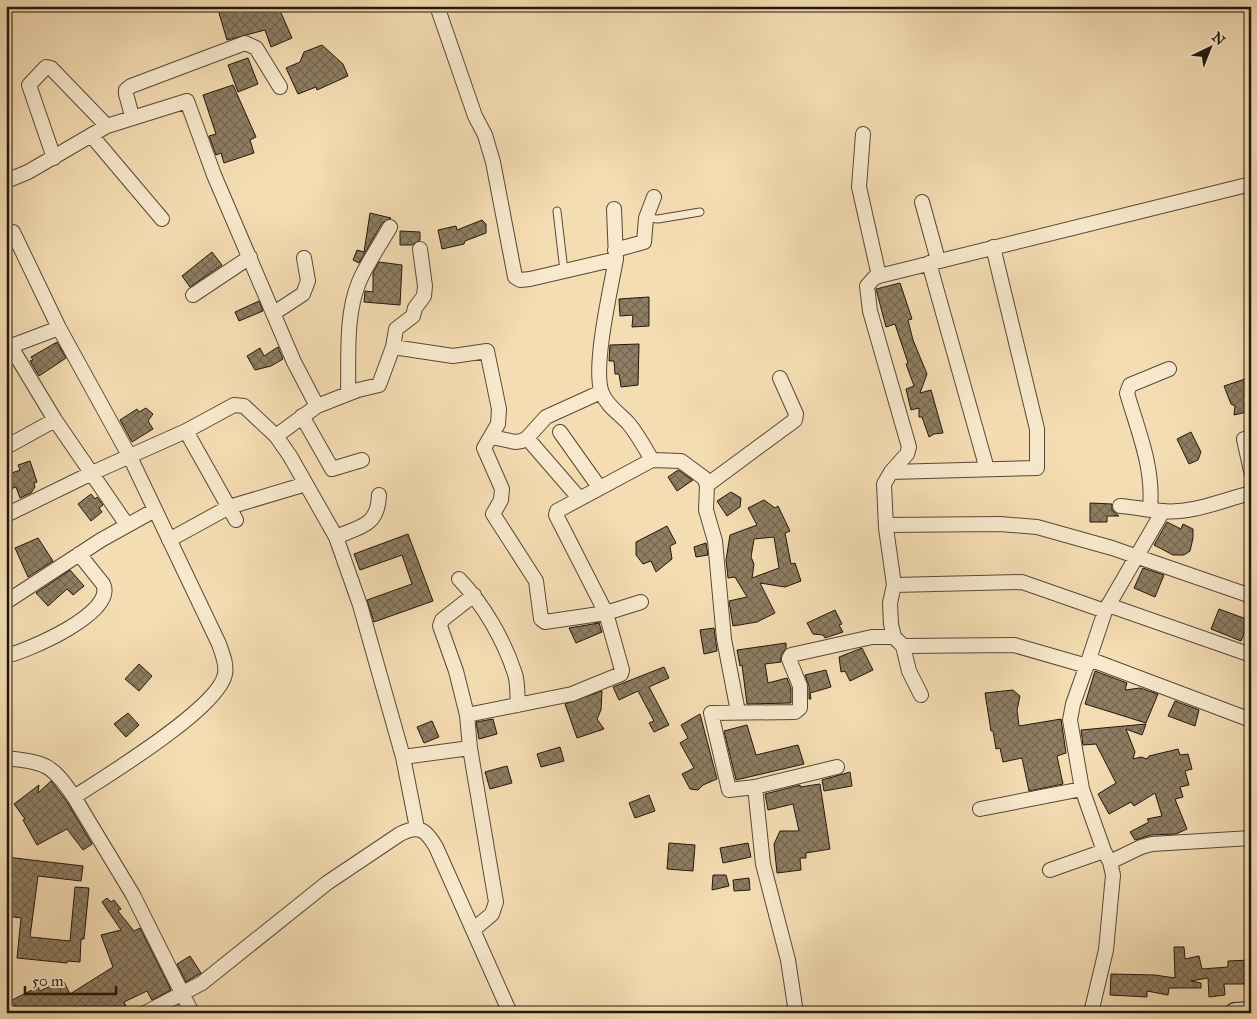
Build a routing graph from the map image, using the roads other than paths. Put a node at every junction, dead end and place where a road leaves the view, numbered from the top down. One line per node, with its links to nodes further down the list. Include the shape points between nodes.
1 (437, 6): 25 (street, via 488,144 514,274 520,280)
2 (280, 87): 3 (street, via 256,48 245,44 131,86 126,94)
3 (132, 116): 4 (street); 22 (street, via 185,100 188,102 214,175)
4 (107, 126): 6 (street); 7 (street, via 51,68 46,67 29,85)
5 (863, 134): 26 (street, via 859,187)
6 (91, 135): 7 (street); 16 (street)
7 (54, 158): 8 (street)
8 (6, 181)
9 (1251, 184): 19 (street)
10 (654, 197): 15 (street)
11 (922, 202): 24 (street)
12 (614, 208): 21 (street)
13 (557, 211): 25 (lane)
14 (700, 212): 15 (lane)
15 (646, 218): 21 (street, via 644,242)
16 (162, 219)
17 (390, 227): 34 (street, via 355,294 350,326)
18 (13, 232): 29 (street)
19 (993, 247): 24 (street); 49 (street, via 1036,429 1037,468)
20 (420, 249): 30 (street, via 426,286 424,296 412,316 396,329)
21 (615, 255): 25 (street); 35 (street, via 603,334)
22 (250, 257): 27 (street); 28 (street)
23 (304, 258): 28 (street, via 308,281 303,294)
24 (934, 261): 26 (street); 49 (street)
25 (564, 271)
26 (879, 276): 52 (street, via 869,282 866,291 909,447)
27 (193, 295)
28 (274, 313): 36 (street)
29 (59, 328): 31 (street); 46 (street)
30 (393, 347): 34 (street, via 379,385); 42 (street, via 452,356 487,351 500,408)
31 (9, 348): 38 (street)
32 (1169, 369): 62 (street, via 1130,385 1127,393 1148,461)
33 (780, 378): 54 (street, via 796,414 795,420)
34 (352, 392): 36 (street)
35 (601, 392): 43 (street, via 546,417); 48 (street, via 634,431)
36 (317, 406): 37 (street)
37 (302, 416): 41 (street); 47 (street, via 332,469)
38 (56, 420): 45 (street); 51 (street)
39 (186, 431): 41 (street, via 242,405); 46 (street); 60 (street)
40 (560, 432): 55 (street)
41 (276, 436): 53 (street)
42 (492, 437): 43 (street, via 515,442); 78 (street, via 484,448 502,495 493,514 536,581 542,619 545,622)
43 (527, 438): 58 (street)
44 (1244, 439): 50 (street)
45 (6, 447)
46 (130, 457): 51 (street); 61 (street)
47 (362, 460)
48 (652, 460): 54 (street, via 681,460 704,478); 55 (street)
49 (987, 469): 52 (street)
50 (1251, 471)
51 (92, 472): 63 (street); 65 (street)
52 (891, 472): 66 (street, via 884,484)
53 (306, 484): 60 (street); 67 (street)
54 (707, 485): 85 (street, via 706,510 715,541 724,639)
55 (599, 487): 58 (street)
56 (1251, 493): 62 (street, via 1198,508)
57 (380, 495): 67 (street, via 378,513 372,521)
58 (578, 498): 78 (street, via 556,514)
59 (1120, 506): 62 (street)
60 (229, 507): 64 (street); 68 (street)
61 (155, 510): 65 (street); 68 (street)
62 (1156, 510): 70 (street)
63 (6, 515)
64 (236, 520)
65 (127, 525): 69 (street)
66 (887, 525): 70 (street, via 1000,524 1037,527); 72 (street)
67 (336, 537): 89 (street, via 357,597)
68 (169, 540): 94 (street, via 219,644 226,674 216,692 174,729)
69 (79, 554): 75 (street); 81 (street, via 103,584 104,596 78,623 29,649)
70 (1138, 557): 74 (street); 77 (street)
71 (459, 579): 73 (street)
72 (894, 585): 77 (street, via 1022,582); 79 (street)
73 (474, 595): 84 (street, via 500,640 515,676); 86 (street, via 440,623)
74 (1251, 596)
75 (6, 602)
76 (640, 602): 78 (street)
77 (1106, 608): 80 (street); 82 (street)
78 (606, 613): 84 (street, via 621,674 572,694)
79 (888, 639): 82 (street, via 1014,645); 83 (street); 85 (street, via 796,653 789,657 800,686 800,708)
80 (1251, 655)
81 (6, 656)
82 (1088, 663): 87 (street); 93 (street, via 1070,720)
83 (921, 695)
84 (518, 705): 86 (street)
85 (738, 712): 92 (street, via 713,712 710,717 730,790)
86 (467, 715): 88 (street)
87 (1251, 720)
88 (470, 748): 89 (street); 100 (street, via 496,902 492,914)
89 (403, 757): 96 (street)
90 (6, 758): 94 (street, via 47,766)
91 (837, 767): 92 (street)
92 (755, 787): 106 (street, via 763,864 788,960)
93 (1082, 789): 95 (street); 98 (street)
94 (74, 797): 101 (street, via 133,895)
95 (980, 809)
96 (417, 828): 100 (street, via 436,847); 101 (street, via 400,834 326,883 210,978)
97 (1251, 838): 98 (street, via 1152,844)
98 (1107, 856): 99 (street); 107 (street, via 1113,875 1106,950)
99 (1050, 870)
100 (474, 929): 105 (street)
101 (184, 994): 103 (street); 104 (street)
102 (1251, 1012): 108 (main road)
103 (145, 1013)
104 (192, 1013)
105 (510, 1013)
106 (796, 1013)
107 (1091, 1013)
108 (1235, 1013)

